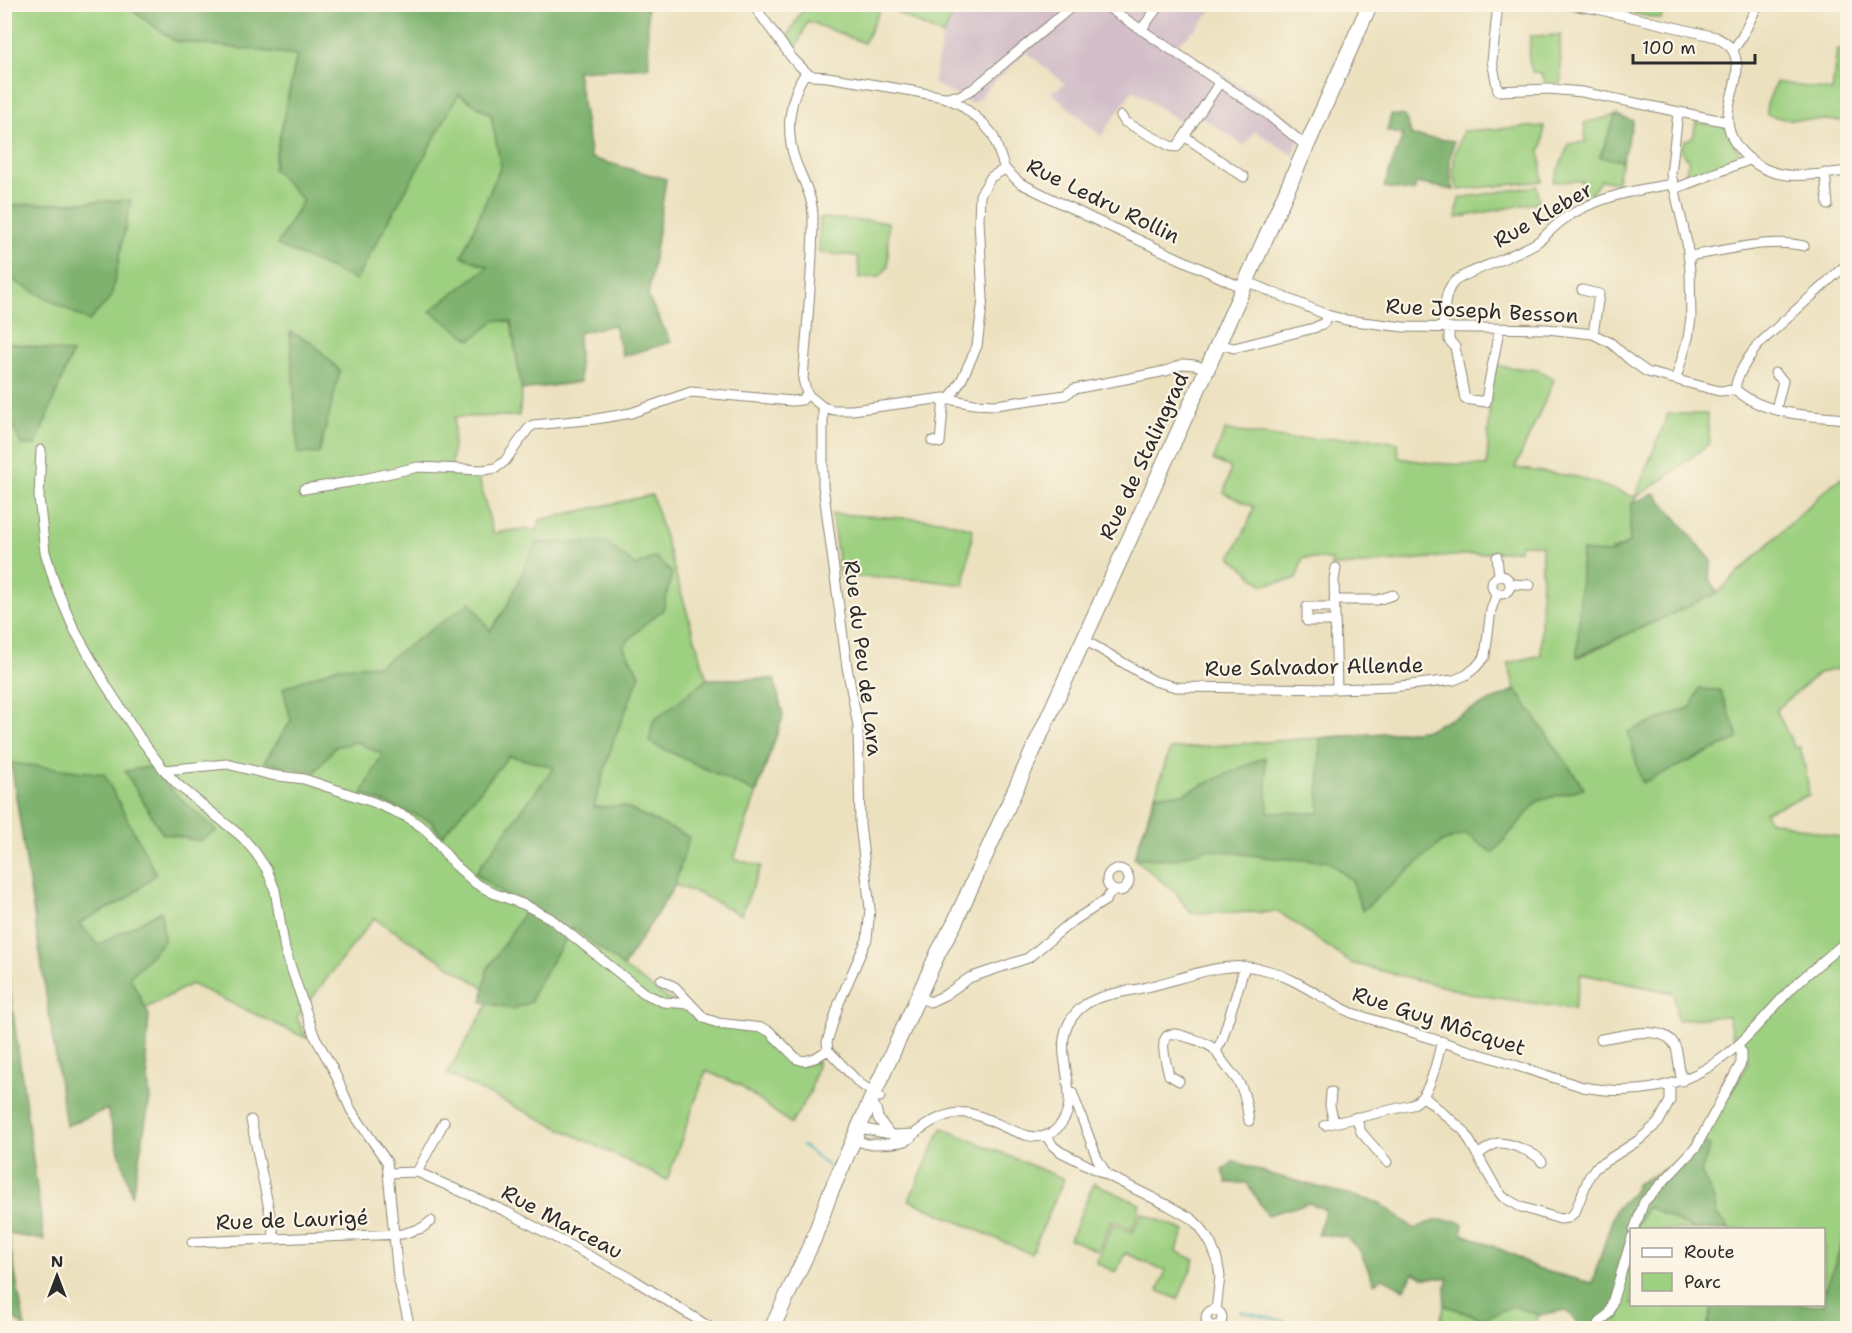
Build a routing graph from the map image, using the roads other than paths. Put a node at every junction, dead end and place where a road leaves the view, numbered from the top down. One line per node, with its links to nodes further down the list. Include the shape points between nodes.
1 (755, 4): 12 (street)
2 (1075, 4): 14 (street, via 973,89 959,96)
3 (1103, 4): 10 (street)
4 (1160, 4): 10 (street)
5 (1370, 4): 19 (main road, Rue de Stalingrad)
6 (1499, 4): 7 (street); 15 (street, via 1492,61 1498,92 1582,92)
7 (1519, 4)
8 (1565, 4): 11 (street, via 1716,37)
9 (1758, 4): 11 (street)
10 (1141, 30): 13 (street)
11 (1733, 50): 17 (street, via 1736,70)
12 (806, 72): 14 (street, Rue Ledru Rollin); 41 (street, via 792,100 790,123 795,159 813,206 803,379)
13 (1220, 82): 18 (street); 19 (street)
14 (944, 97): 21 (street, Rue Ledru Rollin, via 983,123 993,135)
15 (1678, 113): 17 (street); 25 (street, via 1671,166)
16 (1121, 116): 18 (street, via 1125,122 1170,146 1176,147)
17 (1728, 122): 20 (street, via 1735,142)
18 (1184, 136): 24 (street)
19 (1306, 146): 30 (main road, Rue de Stalingrad)
20 (1749, 160): 23 (street, via 1777,173); 25 (street)
21 (1005, 169): 30 (street, Rue Ledru Rollin, via 1020,183 1091,218); 42 (street, via 991,177 980,195 983,299 976,346 962,379)
22 (1848, 171): 23 (street)
23 (1825, 173): 26 (street)
24 (1244, 177)
25 (1673, 187): 28 (street); 33 (street, Rue Kleber, via 1630,192 1593,204 1564,219 1536,243 1454,281 1446,301)
26 (1828, 205)
27 (1804, 246): 28 (street, via 1789,243)
28 (1688, 256): 39 (street, via 1690,328)
29 (1848, 263): 40 (street, via 1755,348 1736,381)
30 (1244, 285): 32 (street, Rue Ledru Rollin); 36 (main road, Rue de Stalingrad)
31 (1582, 290): 35 (street, via 1599,294)
32 (1327, 315): 33 (street, Rue Joseph Besson, via 1404,327); 36 (street, via 1324,323 1314,328 1234,348)
33 (1446, 327): 34 (street, Rue Joseph Besson); 34 (street, via 1455,347 1465,399 1486,402)
34 (1499, 328): 35 (street, Rue Joseph Besson)
35 (1593, 334): 39 (street, Rue Joseph Besson, via 1647,372)
36 (1218, 344): 37 (main road, Rue de Stalingrad)
37 (1207, 369): 42 (street, via 1183,364 1166,371 1074,389 1065,395 996,405); 58 (main road, Rue de Stalingrad)
38 (1775, 373): 44 (street, via 1783,381)
39 (1676, 379): 40 (street, Rue Joseph Besson, via 1719,391)
40 (1736, 390): 44 (street)
41 (807, 394): 43 (street); 48 (street, via 802,400 792,401 691,392 632,413 533,425 496,468 418,467)
42 (946, 399): 43 (street, via 852,410); 46 (street, via 940,442)
43 (823, 407): 70 (street, Rue du Peu de Lara, via 824,486 858,726 860,824 870,909 867,939 839,1003)
44 (1776, 409): 45 (street)
45 (1848, 419)
46 (932, 441)
47 (41, 450): 60 (street, via 39,497 45,552 56,587 104,682)
48 (304, 489)
49 (1497, 557): 51 (street)
50 (1336, 568): 56 (street)
51 (1499, 576): 52 (street, via 1508,578); 54 (street, via 1492,584)
52 (1511, 584): 53 (street); 54 (street, via 1506,592)
53 (1530, 585)
54 (1497, 593): 59 (street, Rue Salvador Allende, via 1485,656 1466,675 1454,680 1392,687)
55 (1393, 595): 56 (street)
56 (1334, 603): 57 (street); 57 (street, via 1307,607 1307,621)
57 (1335, 621): 59 (street)
58 (1083, 639): 59 (street, Rue Salvador Allende, via 1154,681 1176,687); 65 (main road, Rue de Stalingrad)
59 (1337, 689)
60 (164, 770): 66 (street, via 227,764 304,779 409,818 426,830 475,883 550,918 644,993 663,1002); 91 (street, via 242,837 267,870 275,890 285,950 314,1035 351,1110 384,1156)
61 (1112, 890): 65 (street, via 1106,900 1070,923 1028,958 969,978 930,1002)
62 (1848, 940): 69 (street, Rue Guy Môcquet, via 1794,987)
63 (1245, 966): 68 (street, Rue Guy Môcquet, via 1298,982 1352,1013); 71 (street); 75 (street, Rue Guy Môcquet, via 1202,970 1085,1005 1065,1032 1064,1063)
64 (661, 980): 66 (street, via 675,987)
65 (921, 999): 78 (main road, Rue de Stalingrad)
66 (690, 1004): 70 (street, via 704,1018 718,1023 770,1031 797,1059 815,1058)
67 (1601, 1039): 73 (street, via 1655,1032 1665,1035 1676,1049)
68 (1442, 1041): 74 (street, Rue Guy Môcquet, via 1583,1087 1616,1092); 77 (street)
69 (1738, 1046): 73 (street, Rue Guy Môcquet); 94 (street, via 1741,1063 1696,1147 1644,1202)
70 (828, 1050): 78 (street)
71 (1216, 1051): 72 (street, via 1211,1045 1174,1033 1168,1035 1163,1047 1169,1075); 81 (street, via 1244,1092)
72 (1179, 1081)
73 (1682, 1082): 74 (street, Rue Guy Môcquet)
74 (1670, 1086): 87 (street, via 1670,1101 1658,1123 1595,1168 1578,1208 1568,1218 1556,1218 1509,1202)
75 (1070, 1087): 86 (street, Rue Guy Môcquet, via 1069,1106 1063,1118); 92 (street, via 1097,1158)
76 (1331, 1092): 79 (street, via 1330,1124)
77 (1423, 1096): 79 (street, via 1412,1105); 87 (street, via 1464,1131)
78 (877, 1100): 83 (street, via 878,1118); 84 (main road, Rue de Stalingrad)
79 (1356, 1117): 88 (street, via 1361,1132)
80 (251, 1120): 96 (street)
81 (1249, 1121)
82 (444, 1122): 90 (street)
83 (889, 1133): 84 (street); 85 (street)
84 (861, 1134): 85 (street, via 874,1144 900,1142); 102 (main road, Rue de Stalingrad, via 823,1225)
85 (914, 1134): 86 (street, via 954,1113 980,1115 1030,1136)
86 (1046, 1135): 92 (street, via 1061,1152)
87 (1477, 1155): 89 (street, via 1502,1143 1532,1153)
88 (1387, 1162)
89 (1542, 1162)
90 (417, 1172): 91 (street, Rue Marceau); 101 (street, Rue Marceau, via 524,1220 631,1278)
91 (388, 1173): 95 (street)
92 (1108, 1174): 99 (street, via 1179,1211 1201,1228 1217,1259 1220,1276 1216,1311 1206,1316)
93 (431, 1221): 95 (street, Rue de Laurigé, via 422,1228)
94 (1635, 1228)
95 (394, 1234): 96 (street, Rue de Laurigé); 100 (street, via 399,1288)
96 (275, 1239): 97 (street, Rue de Laurigé)
97 (192, 1242)
98 (1630, 1242): 103 (street, via 1609,1313)
99 (1208, 1327)
100 (410, 1329)
101 (711, 1329)
102 (772, 1329)
103 (1595, 1329)

